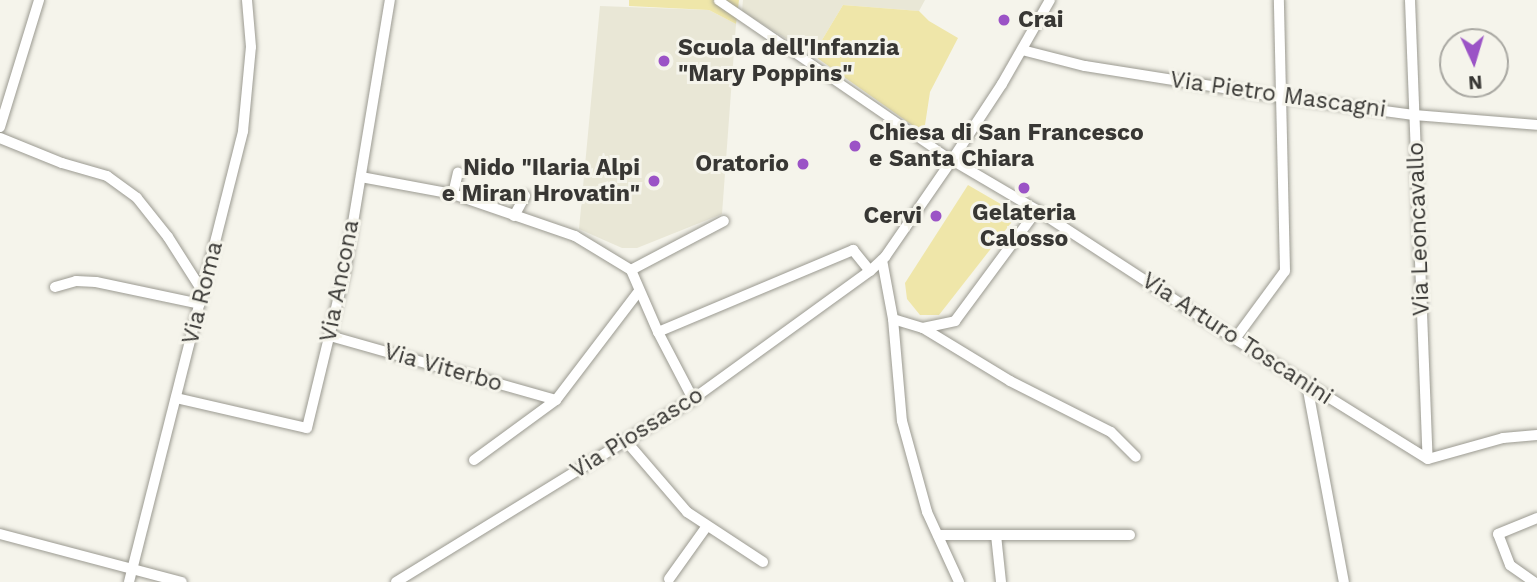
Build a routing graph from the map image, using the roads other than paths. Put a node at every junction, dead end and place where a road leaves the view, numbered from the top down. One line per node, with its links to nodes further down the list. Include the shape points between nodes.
1 (38, 0): 12 (street)
2 (247, 0): 27 (street, Via Roma, via 251,47 243,131)
3 (390, 0): 16 (street, Via Ancona)
4 (718, 0): 14 (street)
5 (1050, 0): 8 (street, Via Piossasco)
6 (1279, 0): 9 (street)
7 (1410, 0): 10 (street, Via Leoncavallo)
8 (1022, 50): 9 (street, Via Pietro Mascagni, via 1085,66); 14 (street, Via Piossasco)
9 (1281, 97): 10 (street, Via Pietro Mascagni); 33 (street, via 1285,271)
10 (1414, 115): 11 (street, Via Pietro Mascagni); 41 (street, Via Leoncavallo)
11 (1537, 125)
12 (0, 127)
13 (0, 138): 27 (street, via 107,176 137,198)
14 (952, 160): 19 (street, Via Arturo Toscanini); 22 (street, Via Piossasco)
15 (458, 173): 17 (street)
16 (361, 177): 17 (street); 32 (street, Via Ancona)
17 (453, 194): 20 (street)
18 (525, 195): 20 (street)
19 (1037, 210): 30 (street, via 955,321); 33 (street, Via Arturo Toscanini)
20 (514, 216): 23 (street, via 575,236)
21 (724, 221): 23 (street)
22 (882, 260): 24 (street, Via Piossasco); 29 (street)
23 (631, 270): 26 (street)
24 (870, 271): 31 (street, via 853,250); 36 (street, Via Piossasco)
25 (55, 287): 28 (street, via 96,282)
26 (639, 291): 31 (street); 37 (street)
27 (203, 292): 28 (street, Via Roma)
28 (200, 304): 35 (street, Via Roma)
29 (892, 319): 30 (street); 46 (street, via 902,421)
30 (923, 328): 40 (street, via 1010,381 1111,432)
31 (658, 332): 36 (street)
32 (330, 336): 35 (street, Via Ancona, via 307,428); 37 (street, Via Viterbo)
33 (1235, 340): 34 (street, Via Arturo Toscanini)
34 (1307, 385): 41 (street, Via Arturo Toscanini); 57 (street)
35 (176, 398): 50 (street, Via Roma)
36 (693, 399): 39 (street, Via Piossasco)
37 (556, 400): 42 (street)
38 (1537, 435): 41 (street, via 1503,438)
39 (626, 441): 44 (street, via 664,489); 54 (street, Via Piossasco)
40 (1136, 457)
41 (1428, 459)
42 (474, 460)
43 (1537, 518): 58 (street, via 1498,534 1510,565)
44 (707, 526): 49 (street); 51 (street)
45 (0, 534): 50 (street)
46 (937, 535): 47 (street); 55 (street)
47 (996, 535): 48 (street); 56 (street)
48 (1130, 535)
49 (763, 562)
50 (133, 569): 52 (street, Via Roma); 53 (street)
51 (669, 579)
52 (130, 582)
53 (182, 582)
54 (396, 582)
55 (959, 582)
56 (1001, 582)
57 (1344, 582)
58 (1534, 582)

